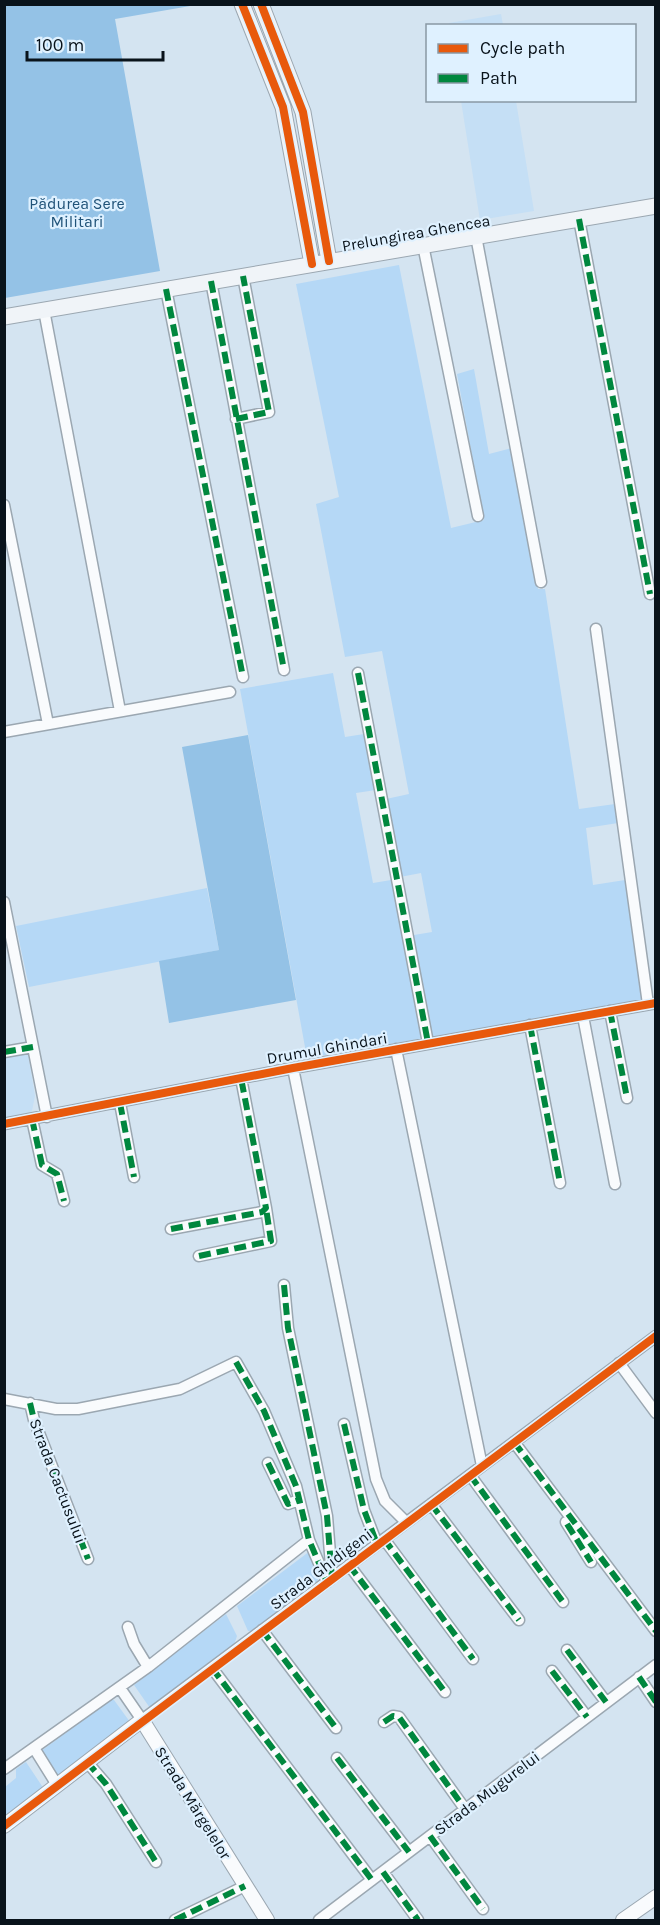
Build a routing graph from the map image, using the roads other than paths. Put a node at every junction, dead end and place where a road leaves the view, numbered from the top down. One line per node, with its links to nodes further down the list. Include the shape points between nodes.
1 (242, 4): 8 (main road, via 285,116)
2 (261, 4): 7 (main road, via 300,102)
3 (655, 208): 4 (main road, Prelungirea Ghencea)
4 (579, 219): 5 (main road, Prelungirea Ghencea); 18 (street)
5 (476, 236): 6 (main road, Prelungirea Ghencea); 17 (street)
6 (423, 245): 7 (main road, Prelungirea Ghencea); 16 (street)
7 (329, 261): 8 (main road, Prelungirea Ghencea)
8 (312, 264): 9 (main road, Prelungirea Ghencea)
9 (243, 276): 10 (main road, Prelungirea Ghencea); 14 (street, via 269,412)
10 (211, 281): 11 (main road, Prelungirea Ghencea); 14 (street)
11 (166, 289): 12 (main road, Prelungirea Ghencea); 22 (street)
12 (44, 310): 13 (main road, Prelungirea Ghencea); 24 (street)
13 (4, 316)
14 (236, 419): 20 (street)
15 (4, 505): 25 (street)
16 (478, 516)
17 (541, 582)
18 (650, 594)
19 (596, 628): 28 (street, Drumul Ghindari)
20 (284, 670)
21 (358, 673): 32 (street)
22 (243, 677)
23 (230, 692): 24 (street)
24 (120, 711): 25 (street)
25 (48, 724): 26 (street)
26 (4, 732)
27 (4, 902): 33 (street)
28 (652, 1004): 29 (street, Drumul Ghindari)
29 (610, 1011): 30 (street, Drumul Ghindari); 38 (street)
30 (583, 1016): 31 (street, Drumul Ghindari); 45 (street)
31 (530, 1025): 32 (street, Drumul Ghindari); 44 (street)
32 (428, 1043): 34 (street, Drumul Ghindari)
33 (33, 1047): 35 (street); 40 (street)
34 (396, 1049): 36 (street, Drumul Ghindari); 59 (street)
35 (4, 1052)
36 (293, 1068): 37 (street, Drumul Ghindari); 63 (street, via 376,1479 385,1501)
37 (241, 1078): 39 (street, Drumul Ghindari); 47 (street)
38 (627, 1098)
39 (120, 1103): 40 (street, Drumul Ghindari); 43 (street)
40 (47, 1117): 41 (street, Drumul Ghindari)
41 (32, 1119): 42 (street, Drumul Ghindari); 46 (street, via 42,1165 57,1174)
42 (4, 1124)
43 (134, 1177)
44 (560, 1183)
45 (615, 1184)
46 (64, 1201)
47 (266, 1208): 48 (street, via 262,1212); 49 (street, via 271,1241)
48 (171, 1229)
49 (199, 1256)
50 (284, 1286): 69 (street, via 288,1328 327,1515)
51 (656, 1336): 52 (street, Strada Ghidigeni)
52 (619, 1363): 55 (street); 57 (street, Strada Ghidigeni)
53 (4, 1399): 54 (street)
54 (30, 1403): 61 (street, via 78,1409 163,1394 197,1383 236,1362 264,1411); 66 (street, Strada Cactusului)
55 (656, 1413)
56 (344, 1424): 65 (street, via 364,1510)
57 (511, 1444): 59 (street, Strada Ghidigeni); 67 (street); 74 (street)
58 (268, 1463): 61 (street, via 288,1504)
59 (482, 1466): 60 (street, Strada Ghidigeni)
60 (470, 1475): 62 (street, Strada Ghidigeni); 70 (street)
61 (299, 1500): 64 (street)
62 (431, 1503): 63 (street, Strada Ghidigeni); 71 (street)
63 (406, 1522): 65 (street, Strada Ghidigeni)
64 (309, 1540): 69 (street); 78 (street)
65 (380, 1541): 68 (street, Strada Ghidigeni); 76 (street)
66 (88, 1559)
67 (591, 1562)
68 (349, 1565): 69 (street, Strada Ghidigeni); 83 (street)
69 (330, 1580): 73 (street, Strada Ghidigeni)
70 (563, 1602)
71 (519, 1620)
72 (128, 1627): 78 (street)
73 (262, 1630): 79 (street, Strada Ghidigeni); 89 (street)
74 (656, 1631)
75 (567, 1650): 84 (street)
76 (473, 1659)
77 (656, 1665): 81 (street, Strada Mugurelui)
78 (148, 1667): 82 (street)
79 (212, 1668): 87 (street, Strada Ghidigeni); 101 (street)
80 (552, 1671): 86 (street)
81 (639, 1677): 84 (street, Strada Mugurelui); 85 (street)
82 (120, 1688): 87 (street); 90 (street)
83 (445, 1692)
84 (606, 1702): 86 (street, Strada Mugurelui)
85 (656, 1702)
86 (587, 1717): 95 (street, Strada Mugurelui)
87 (142, 1720): 92 (street, Strada Ghidigeni); 102 (street, Strada Mărgelelor)
88 (384, 1722): 95 (street, via 393,1716 399,1718)
89 (336, 1728)
90 (34, 1748): 93 (street); 94 (street)
91 (337, 1758): 98 (street)
92 (87, 1762): 94 (street, Strada Ghidigeni); 99 (street)
93 (6, 1765)
94 (57, 1785): 96 (street, Strada Ghidigeni)
95 (465, 1809): 97 (street, Strada Mugurelui)
96 (4, 1826)
97 (430, 1836): 98 (street, Strada Mugurelui); 104 (street)
98 (409, 1852): 100 (street, Strada Mugurelui)
99 (156, 1862)
100 (383, 1872): 101 (street, Strada Mugurelui); 108 (street)
101 (372, 1880): 107 (street, Strada Mugurelui)
102 (244, 1886): 105 (street); 106 (street, Strada Mărgelelor)
103 (656, 1897): 109 (street)
104 (483, 1909)
105 (174, 1920)
106 (267, 1920)
107 (319, 1920)
108 (418, 1920)
109 (623, 1920)

